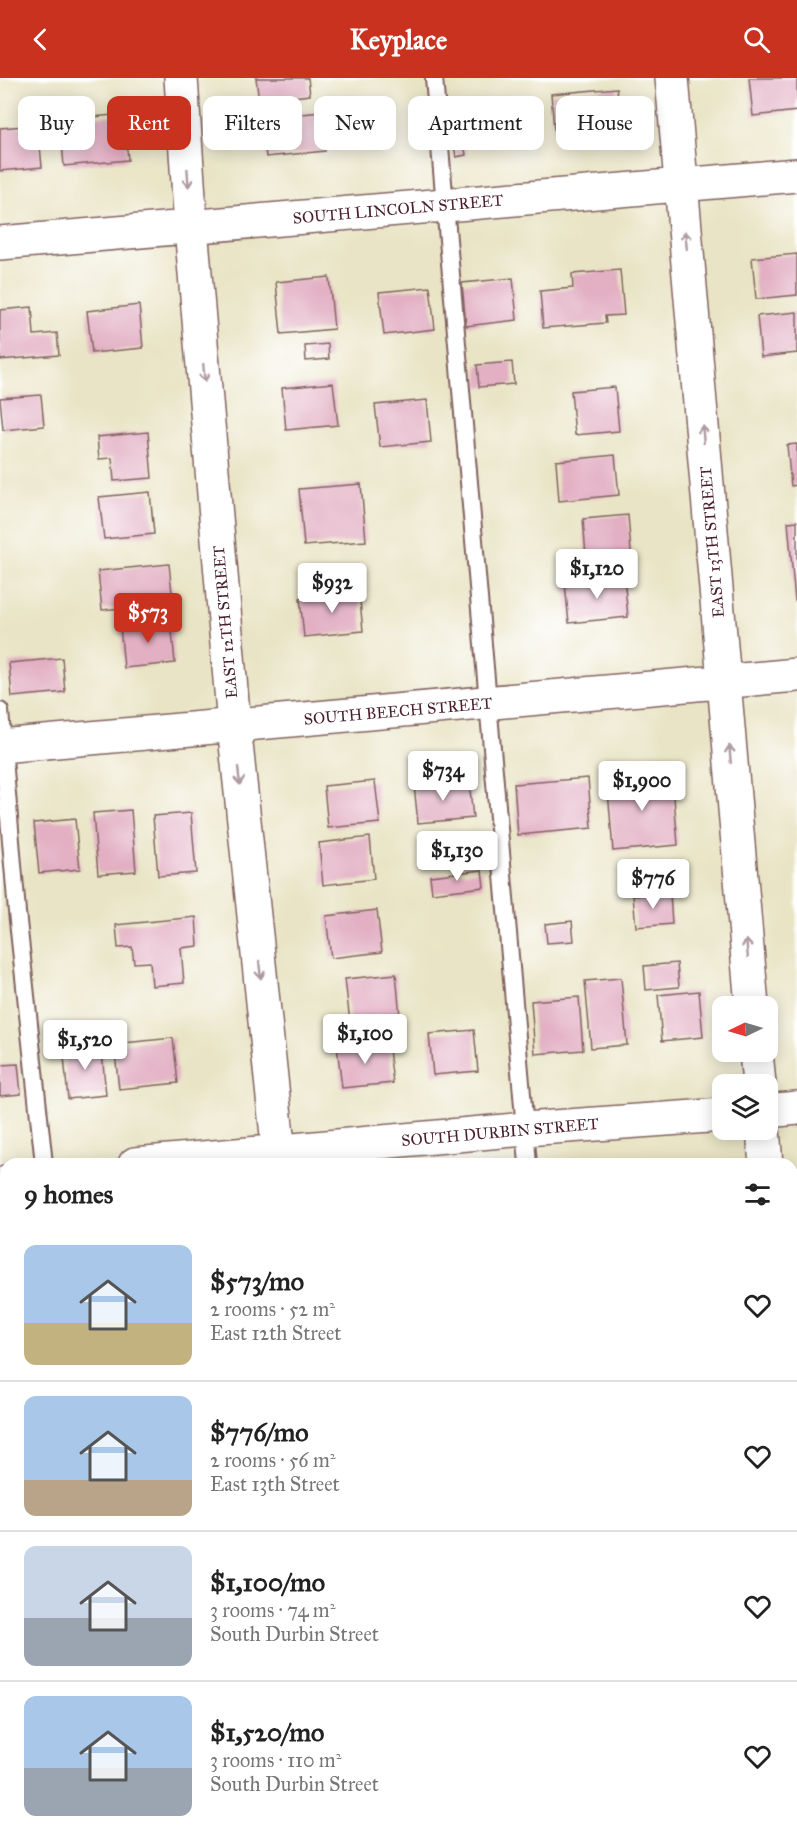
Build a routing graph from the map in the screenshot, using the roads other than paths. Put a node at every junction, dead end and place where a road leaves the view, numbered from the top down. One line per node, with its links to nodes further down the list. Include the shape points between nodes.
1 (181, 78): 7 (street, EAST 12TH STREET, one-way to 7)
2 (434, 78): 6 (lane)
3 (672, 78): 5 (street, EAST 13TH STREET)
4 (797, 176): 5 (street, SOUTH LINCOLN STREET)
5 (682, 185): 6 (street, SOUTH LINCOLN STREET); 10 (street, EAST 13TH STREET, one-way to 5)
6 (445, 205): 7 (street, SOUTH LINCOLN STREET); 11 (lane)
7 (191, 227): 8 (street, SOUTH LINCOLN STREET); 13 (street, EAST 12TH STREET, one-way to 13)
8 (0, 243)
9 (797, 675): 10 (street, SOUTH BEECH STREET)
10 (724, 682): 11 (street, SOUTH BEECH STREET); 15 (street, EAST 13TH STREET, one-way to 10)
11 (488, 703): 13 (street, SOUTH BEECH STREET); 19 (lane)
12 (0, 711): 14 (lane)
13 (234, 725): 14 (street, SOUTH BEECH STREET); 22 (street, EAST 12TH STREET, one-way to 22)
14 (2, 746): 21 (lane)
15 (751, 996)
16 (797, 1108): 17 (street)
17 (778, 1110)
18 (712, 1115): 19 (street, SOUTH DURBIN STREET)
19 (525, 1130): 22 (street, SOUTH DURBIN STREET); 23 (lane)
20 (764, 1140): 24 (street)
21 (43, 1158)
22 (279, 1158)
23 (527, 1158)
24 (765, 1158)

